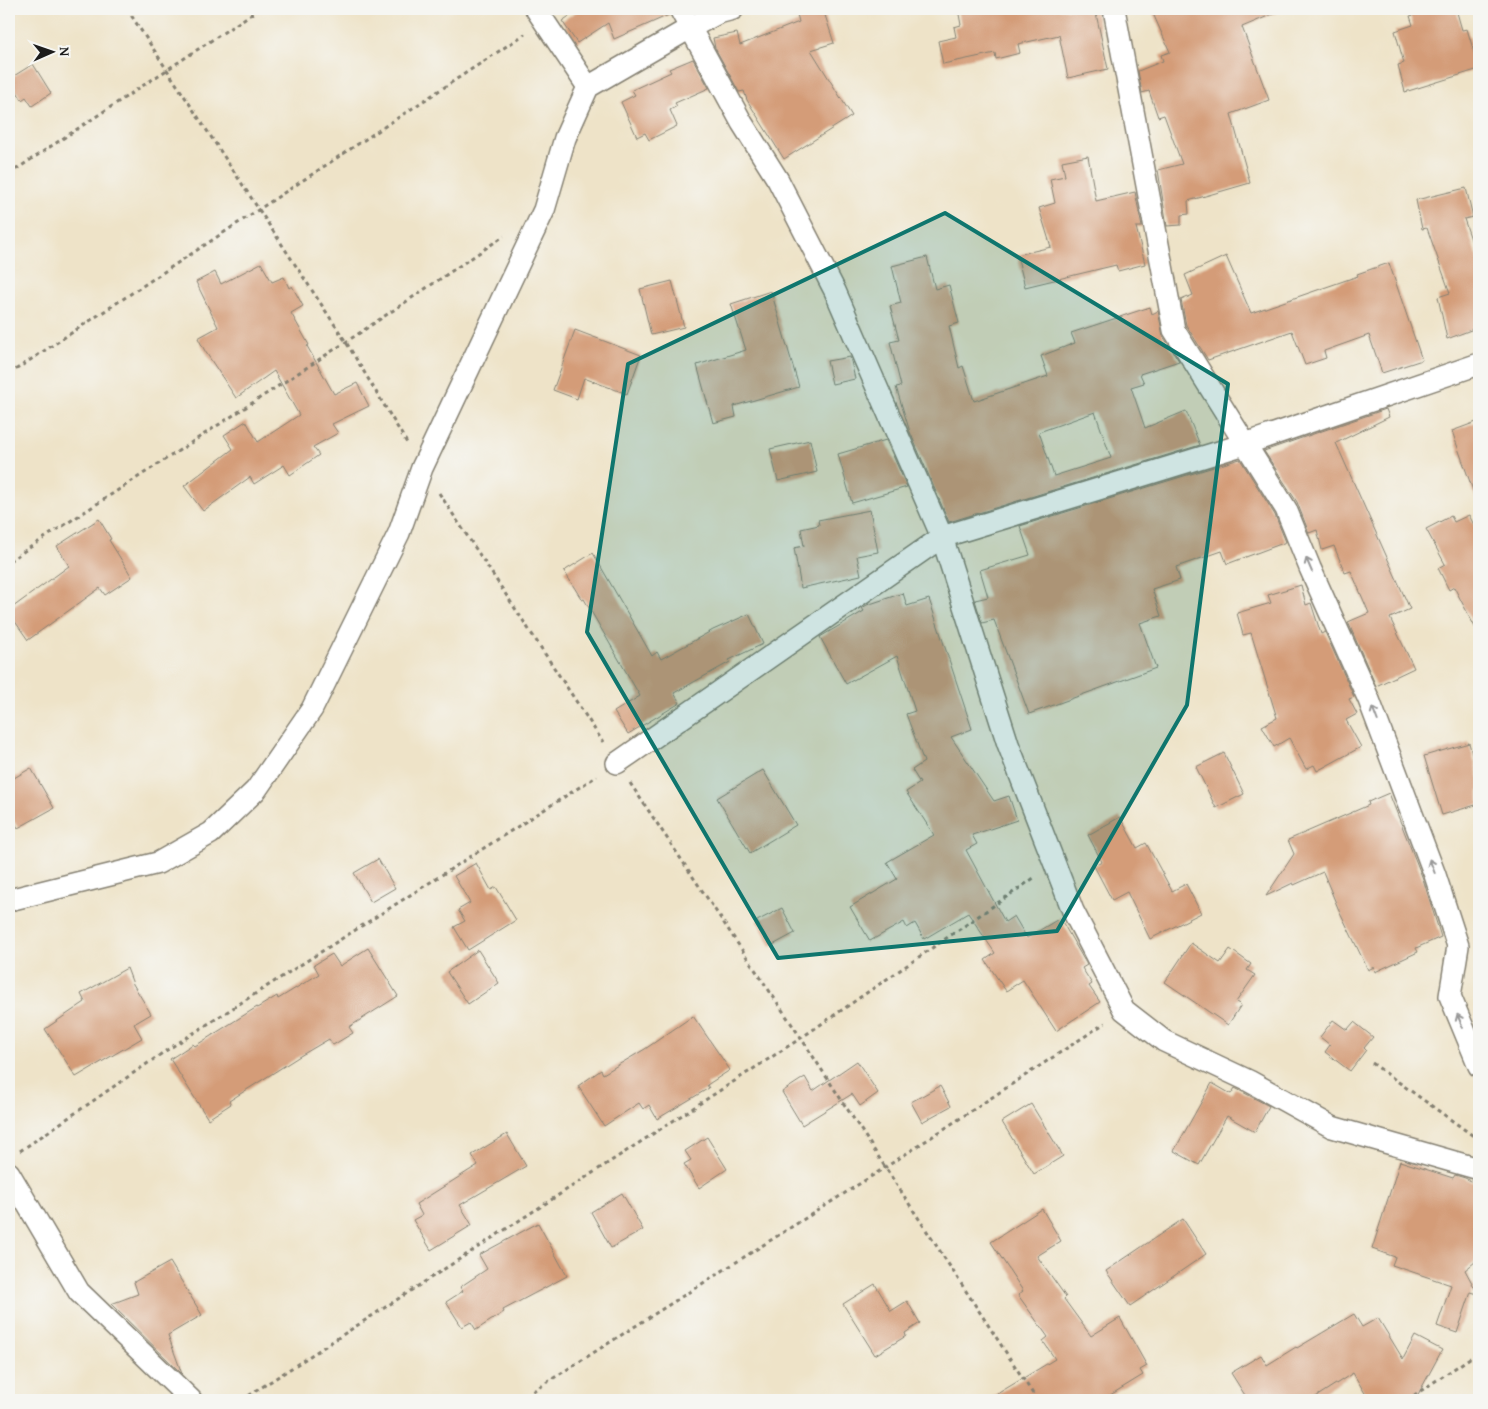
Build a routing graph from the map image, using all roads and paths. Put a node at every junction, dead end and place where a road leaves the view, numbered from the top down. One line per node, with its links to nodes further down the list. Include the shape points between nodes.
1 (127, 9): 8 (path)
2 (259, 9): 8 (path)
3 (680, 9): 7 (street)
4 (733, 9): 7 (street)
5 (1114, 9): 16 (street, via 1174,330)
6 (540, 15): 9 (street); 11 (path)
7 (690, 28): 9 (street); 18 (street, via 742,123 778,180 835,292)
8 (168, 70): 10 (path); 11 (path)
9 (588, 87): 17 (street, via 565,138 544,210)
10 (9, 174)
11 (259, 208): 13 (path); 15 (path)
12 (511, 232): 13 (path)
13 (346, 342): 17 (path); 19 (path)
14 (1479, 364): 16 (street)
15 (9, 374)
16 (1245, 444): 18 (street); 26 (street, one-way to 16, via 1450,996 1458,946 1436,875 1370,700 1286,509)
17 (422, 468): 20 (path); 22 (street, via 399,533 312,709 256,790 211,833 158,863)
18 (942, 537): 20 (street); 21 (street, via 1008,744)
19 (9, 560)
20 (617, 763): 24 (path); 28 (path, via 167,1050)
21 (1055, 863): 23 (street, via 1073,911); 24 (path)
22 (9, 900)
23 (1124, 1010): 29 (path); 30 (street, via 1164,1041 1249,1081 1332,1127)
24 (801, 1038): 29 (path); 34 (path)
25 (1372, 1063): 27 (path)
26 (1479, 1066)
27 (1479, 1140)
28 (17, 1153)
29 (886, 1167): 35 (path); 36 (path)
30 (1479, 1169)
31 (9, 1173): 33 (street, via 79,1292)
32 (1479, 1352): 37 (path)
33 (192, 1400)
34 (242, 1400)
35 (519, 1400)
36 (1037, 1400)
37 (1407, 1400)

